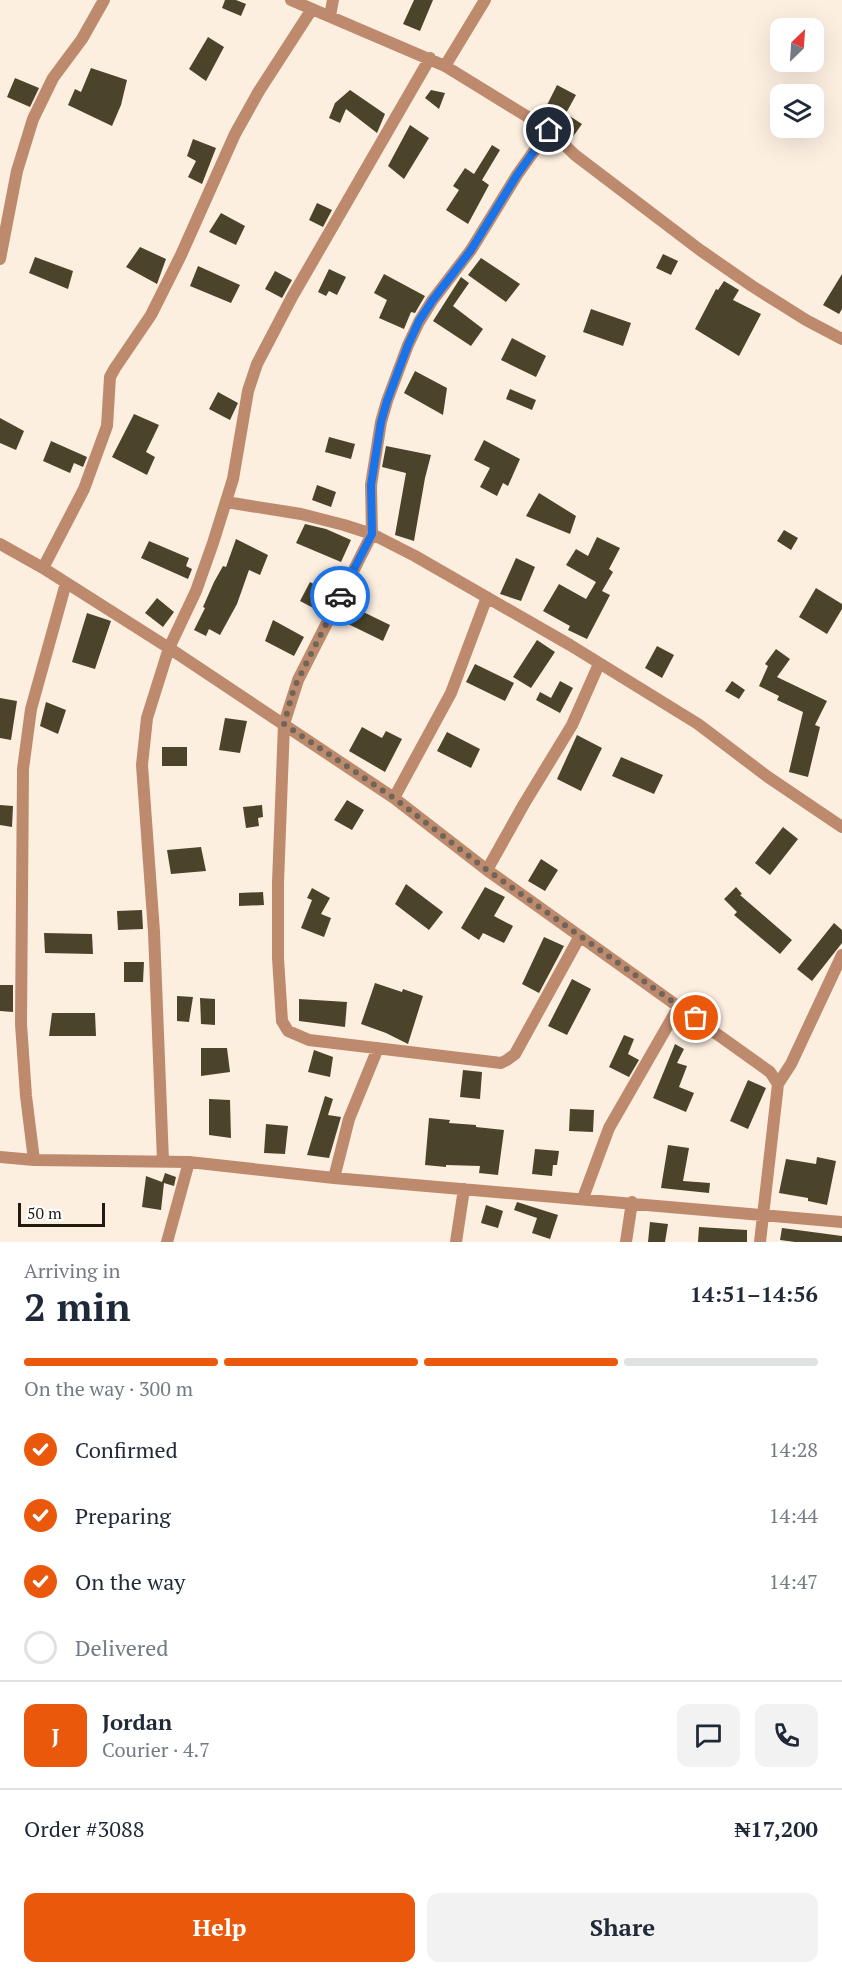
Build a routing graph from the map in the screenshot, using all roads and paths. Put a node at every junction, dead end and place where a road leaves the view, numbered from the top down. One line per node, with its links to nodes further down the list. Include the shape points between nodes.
1 (104, 0): 10 (street, via 53,78 33,119 17,171)
2 (291, 0): 5 (street)
3 (333, 0): 6 (street)
4 (485, 0): 8 (street)
5 (312, 9): 6 (street); 15 (street, via 235,134 151,315 110,377 107,426 84,489)
6 (330, 16): 7 (street)
7 (430, 58): 8 (street); 12 (street, via 257,364)
8 (445, 66): 9 (street)
9 (549, 130): 11 (street, via 575,155 700,250 778,303); 13 (street, via 471,250 432,301 408,345 381,422 371,485)
10 (0, 259)
11 (842, 339)
12 (226, 502): 13 (street, via 301,514); 18 (street, via 196,591)
13 (372, 534): 17 (street); 20 (street, via 298,680)
14 (0, 544): 15 (street)
15 (43, 568): 16 (street)
16 (66, 583): 18 (street); 30 (street, via 31,709 23,769 21,1024)
17 (487, 597): 19 (street); 21 (street, via 451,693)
18 (169, 648): 20 (street); 31 (street, via 147,718 142,765)
19 (599, 664): 22 (street, via 698,724); 23 (street, via 572,725)
20 (284, 724): 21 (street); 27 (street, via 278,883 282,1022 288,1030 309,1040)
21 (394, 798): 23 (street)
22 (842, 827)
23 (487, 870): 24 (street)
24 (580, 936): 26 (street); 27 (street, via 515,1053 507,1060 501,1063)
25 (842, 955): 28 (street)
26 (679, 1006): 28 (street, via 770,1072); 35 (street, via 609,1128)
27 (378, 1048): 33 (street, via 355,1100)
28 (778, 1084): 37 (street)
29 (0, 1157): 30 (street)
30 (34, 1160): 31 (street)
31 (164, 1161): 32 (street)
32 (189, 1162): 33 (street); 39 (street)
33 (334, 1178): 34 (street)
34 (464, 1189): 35 (street); 40 (street)
35 (583, 1198): 36 (street)
36 (632, 1202): 37 (street); 41 (street)
37 (763, 1213): 38 (street); 42 (street)
38 (842, 1221)
39 (167, 1242)
40 (456, 1242)
41 (626, 1242)
42 (760, 1242)

